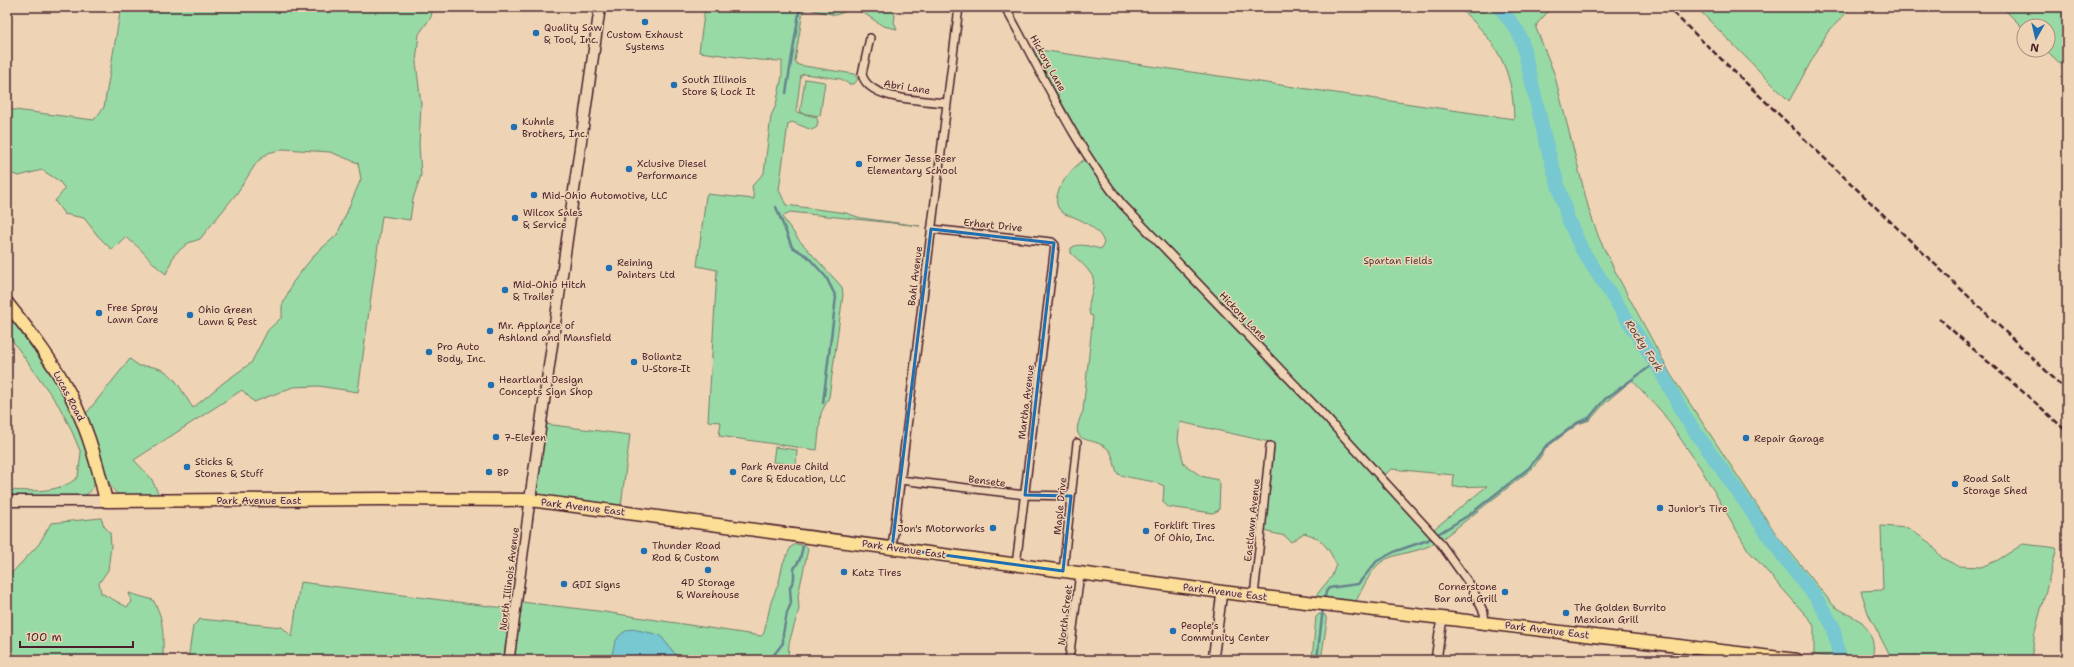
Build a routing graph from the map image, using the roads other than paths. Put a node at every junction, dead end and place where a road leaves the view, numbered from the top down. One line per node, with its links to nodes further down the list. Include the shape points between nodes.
1 (600, 7): 14 (main road)
2 (958, 7): 5 (street, Bahl Avenue)
3 (1005, 7): 24 (street, Hickory Lane, via 1089,159 1118,199 1322,413 1438,540 1471,586 1484,613)
4 (870, 38): 5 (street, Abri Lane, via 862,74 871,89 886,95)
5 (947, 102): 6 (street, Bahl Avenue)
6 (931, 229): 7 (street, Erhart Drive); 11 (street, Bahl Avenue)
7 (1052, 242): 12 (street, Martha Avenue, via 1055,245)
8 (7, 303): 16 (main road, Lucas Road, via 46,355 76,406 91,443)
9 (1078, 443): 13 (street, Maple Drive)
10 (1270, 446): 22 (street, Eastlawn Avenue)
11 (900, 480): 12 (street, Bensete); 17 (street, Bahl Avenue)
12 (1025, 495): 13 (street, Bensete); 18 (street, Martha Avenue)
13 (1071, 496): 19 (street, Maple Drive)
14 (530, 500): 16 (main road, Park Avenue East); 17 (main road, Park Avenue East); 25 (street, North Illinois Avenue)
15 (7, 501): 16 (main road, Park Avenue East)
16 (106, 501)
17 (892, 548): 18 (main road, Park Avenue East)
18 (1016, 565): 19 (main road, Park Avenue East)
19 (1063, 571): 20 (main road, Park Avenue East)
20 (1080, 573): 21 (main road, Park Avenue East); 26 (street, North Street)
21 (1222, 592): 22 (main road, Park Avenue East); 27 (street)
22 (1254, 596): 23 (main road, Park Avenue East)
23 (1442, 618): 24 (main road, Park Avenue East); 28 (street)
24 (1485, 623): 29 (main road, Park Avenue East)
25 (509, 660)
26 (1069, 660)
27 (1213, 660)
28 (1436, 660)
29 (1797, 660)

